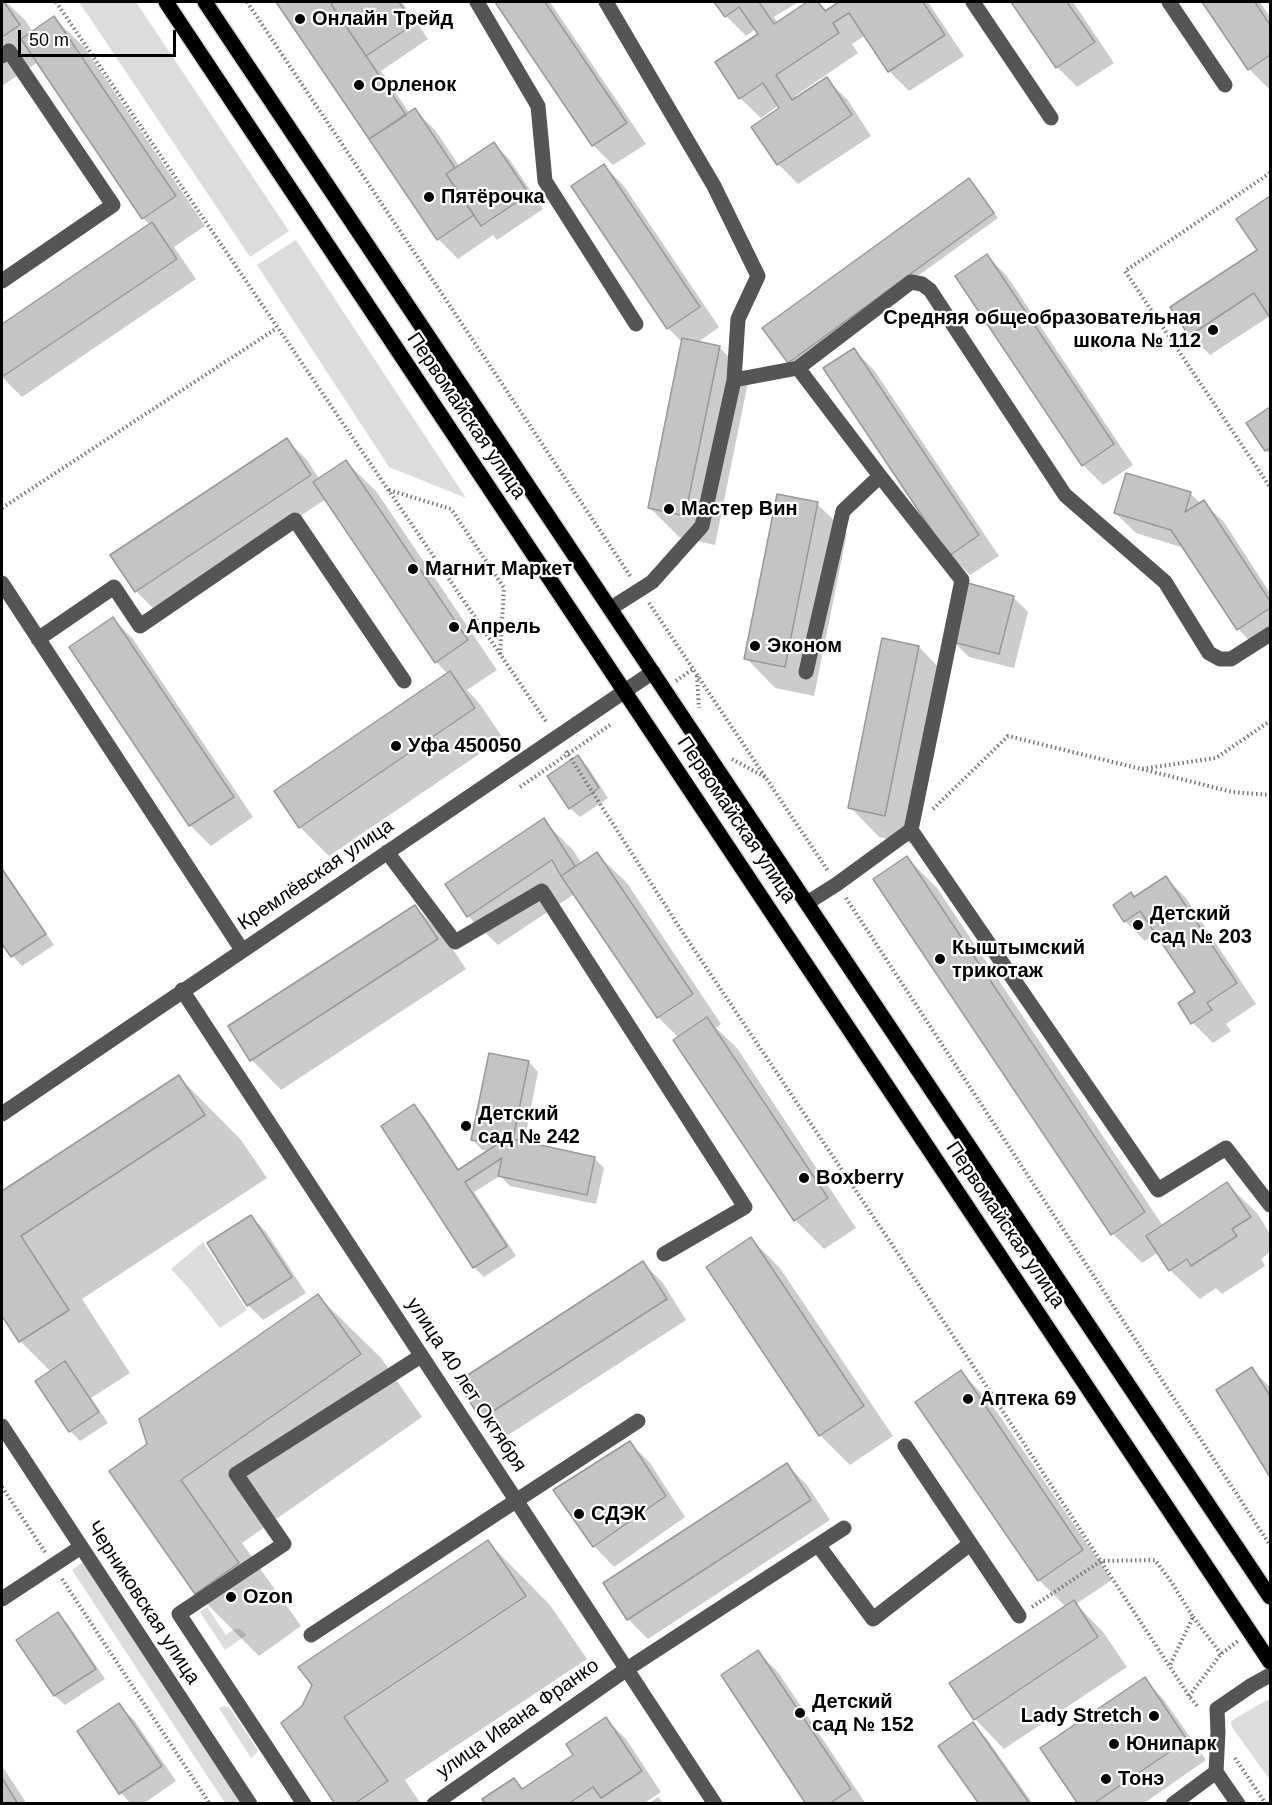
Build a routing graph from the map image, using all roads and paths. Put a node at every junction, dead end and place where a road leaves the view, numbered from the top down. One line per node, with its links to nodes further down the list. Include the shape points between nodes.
1 (56, 2): 15 (path)
2 (166, 2): 32 (main road, Первомайская улица)
3 (206, 2): 24 (main road, Первомайская улица)
4 (247, 2): 23 (path)
5 (477, 2): 14 (street, via 538,105 545,181)
6 (606, 2): 17 (street, via 714,186 758,276 738,319)
7 (973, 2): 11 (street)
8 (1169, 2): 10 (street)
9 (2, 56): 13 (street, via 9,51 113,206)
10 (1225, 85)
11 (1051, 118)
12 (1270, 173): 19 (path, via 1125,271)
13 (2, 281)
14 (636, 324)
15 (278, 328): 20 (path); 21 (path)
16 (798, 368): 17 (street); 18 (street); 25 (street, via 911,282 922,284 930,290 1065,495 1165,582 1209,652 1231,659)
17 (734, 380): 23 (street, via 702,526)
18 (880, 476): 29 (street, via 843,511); 40 (street, via 962,580)
19 (1270, 486)
20 (388, 489): 27 (path); 27 (path, via 451,509 478,549 504,588)
21 (2, 508)
22 (2, 583): 26 (street)
23 (640, 591): 24 (street); 30 (path)
24 (611, 608): 28 (main road, Первомайская улица)
25 (1270, 634)
26 (38, 639): 31 (street, via 114,587 140,626 296,520); 44 (street)
27 (500, 655): 35 (path)
28 (653, 672): 32 (street, Кремлёвская улица); 43 (main road, Первомайская улица)
29 (806, 672)
30 (696, 675): 33 (path); 38 (path)
31 (404, 681)
32 (624, 691): 35 (street, Кремлёвская улица); 66 (main road, Первомайская улица)
33 (699, 711)
34 (1270, 722): 37 (path, via 1215,758)
35 (557, 738): 41 (street, Кремлёвская улица); 60 (path)
36 (727, 752): 38 (path)
37 (1140, 769): 39 (path, via 1232,792); 40 (path, via 1008,736)
38 (766, 778): 42 (path)
39 (1270, 795)
40 (911, 830): 42 (street); 47 (street, via 1158,1190 1226,1148)
41 (387, 852): 44 (street, Кремлёвская улица); 48 (street, via 455,942 542,891 745,1207)
42 (837, 884): 43 (street); 58 (path)
43 (807, 903): 62 (main road, Первомайская улица)
44 (242, 950): 45 (street, Кремлёвская улица)
45 (182, 990): 46 (street, Кремлёвская улица); 49 (street, улица 40 лет Октября)
46 (2, 1113)
47 (1270, 1205)
48 (664, 1254)
49 (422, 1356): 54 (street, улица 40 лет Октября); 78 (street, via 236,1474 284,1544 179,1614)
50 (638, 1420): 54 (street)
51 (2, 1426): 59 (street, Черниковская улица)
52 (905, 1446): 56 (street)
53 (2, 1487): 61 (path)
54 (516, 1500): 67 (street); 71 (street, улица 40 лет Октября)
55 (844, 1528): 57 (street, улица Ивана Франко)
56 (970, 1544): 57 (street, via 873,1618); 64 (street)
57 (818, 1545): 71 (street, улица Ивана Франко)
58 (1270, 1545)
59 (81, 1547): 61 (street); 77 (street, Черниковская улица)
60 (1101, 1561): 64 (path); 65 (path, via 1155,1560); 70 (path)
61 (53, 1565): 63 (street); 76 (path)
62 (1270, 1598)
63 (2, 1599)
64 (1019, 1616)
65 (1193, 1617): 68 (path); 70 (path)
66 (1250, 1632): 68 (path); 69 (main road, Первомайская улица)
67 (310, 1635)
68 (1221, 1653): 73 (path)
69 (1270, 1662)
70 (1169, 1666): 73 (path)
71 (627, 1669): 79 (street, улица Ивана Франко); 80 (street, улица 40 лет Октября)
72 (1270, 1675): 74 (street, via 1217,1709)
73 (1189, 1696): 74 (path)
74 (1218, 1732): 75 (street); 83 (path)
75 (1216, 1772): 81 (street); 82 (street)
76 (210, 1803)
77 (250, 1803)
78 (304, 1803)
79 (434, 1803)
80 (715, 1803)
81 (1173, 1803)
82 (1238, 1803)
83 (1266, 1803)

